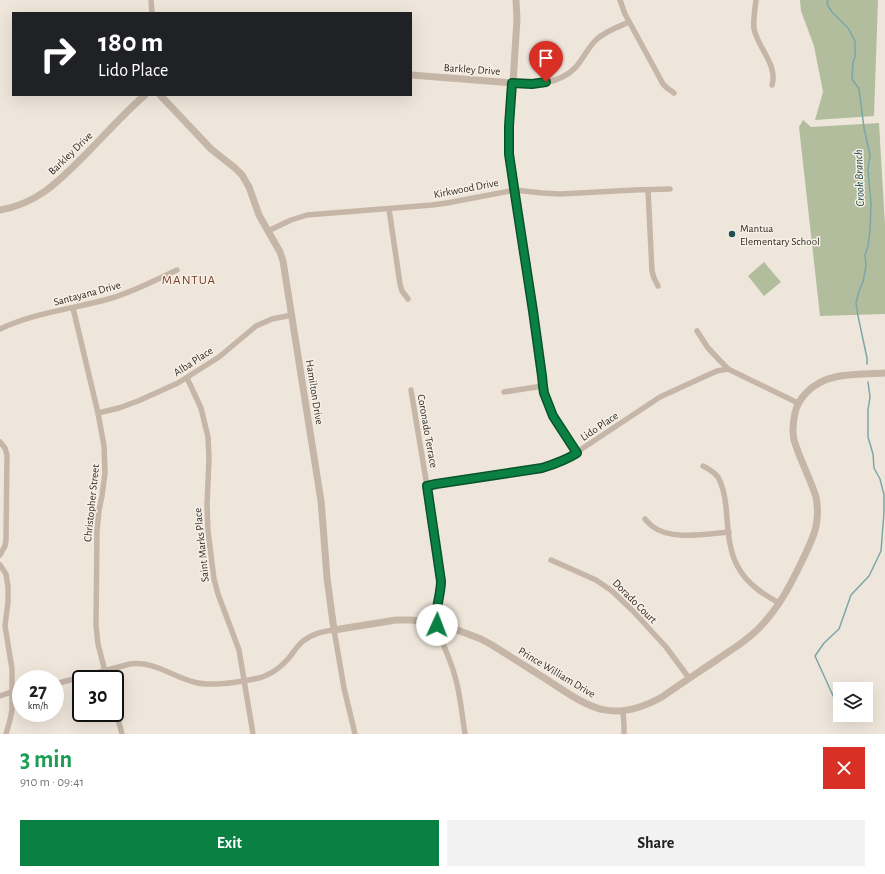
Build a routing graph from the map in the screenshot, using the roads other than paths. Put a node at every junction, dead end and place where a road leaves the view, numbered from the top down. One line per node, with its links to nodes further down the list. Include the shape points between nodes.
1 (152, 0): 5 (street)
2 (516, 0): 8 (street)
3 (620, 0): 6 (street)
4 (756, 0): 9 (street, via 754,29 773,72)
5 (152, 12)
6 (629, 22): 8 (street, Barkley Drive, via 597,39 576,66 564,75 539,84); 10 (street, via 663,84)
7 (412, 75): 8 (street, Barkley Drive)
8 (512, 83): 14 (street, via 509,144)
9 (772, 85)
10 (674, 93)
11 (144, 96): 17 (street, Barkley Drive, via 55,184 34,198)
12 (161, 96): 18 (street, Hamilton Drive, via 211,149 242,176)
13 (670, 189): 15 (street, Kirkwood Drive)
14 (515, 190): 15 (street, Kirkwood Drive, via 560,194); 16 (street, Kirkwood Drive, via 447,203); 29 (street)
15 (648, 190): 20 (street, via 652,271)
16 (389, 209): 18 (street, Kirkwood Drive, via 307,215); 21 (street, via 400,284)
17 (0, 210)
18 (268, 231): 23 (street, Hamilton Drive, via 283,262)
19 (177, 270): 22 (street, Santayana Drive, via 126,293)
20 (658, 286)
21 (408, 299)
22 (73, 308): 24 (street, Santayana Drive, via 23,319); 33 (street, Christopher Street)
23 (292, 315): 28 (street, Alba Place, via 264,322 253,328); 46 (street, Hamilton Drive, via 321,501)
24 (0, 329)
25 (697, 332): 26 (street)
26 (728, 369): 32 (street); 35 (street, Lido Place, via 717,371 660,397)
27 (885, 373): 32 (street, Prince William Drive, via 829,378 813,386)
28 (187, 378): 33 (street, Alba Place, via 138,401); 51 (street, Saint Marks Place, via 201,408 208,437 206,505 214,580 239,650)
29 (543, 386): 31 (street); 35 (street, via 553,416)
30 (411, 390): 37 (street, Coronado Terrace)
31 (504, 392)
32 (798, 403): 43 (street, Prince William Drive, via 793,420 794,435 816,498 817,520 815,534)
33 (98, 413): 48 (street, Christopher Street, via 105,467 96,531 96,625)
34 (0, 442): 40 (street, via 7,455 6,540)
35 (577, 453): 37 (street, Lido Place, via 564,461 542,468)
36 (703, 466): 39 (street, via 714,472 720,482)
37 (427, 486): 45 (street, Coronado Terrace, via 441,581 436,613)
38 (645, 519): 39 (street, via 656,529 686,536)
39 (729, 532): 43 (street, via 735,560 743,575)
40 (0, 555)
41 (551, 560): 50 (street, Dorado Court, via 596,580 612,591 666,647)
42 (0, 565): 44 (street, via 6,574 8,587 8,602)
43 (779, 603): 50 (street, Prince William Drive, via 751,636)
44 (3, 618): 47 (street)
45 (437, 625): 46 (street, Prince William Drive, via 404,620); 54 (street, Prince William Drive, via 481,639 595,708); 60 (street, Coronado Terrace, via 455,673)
46 (334, 630): 51 (street, Prince William Drive, via 315,634 306,639 272,673); 59 (street, Hamilton Drive)
47 (12, 670)
48 (105, 670)
49 (109, 670): 51 (street, Prince William Drive, via 130,664 145,664 200,684)
50 (689, 678): 54 (street, Prince William Drive, via 649,704)
51 (244, 680): 58 (street, Saint Marks Place)
52 (12, 692): 53 (street); 56 (street, via 11,715)
53 (0, 696)
54 (623, 711): 61 (street)
55 (119, 722): 57 (street)
56 (6, 734)
57 (122, 734)
58 (253, 734)
59 (355, 734)
60 (465, 734)
61 (624, 734)

